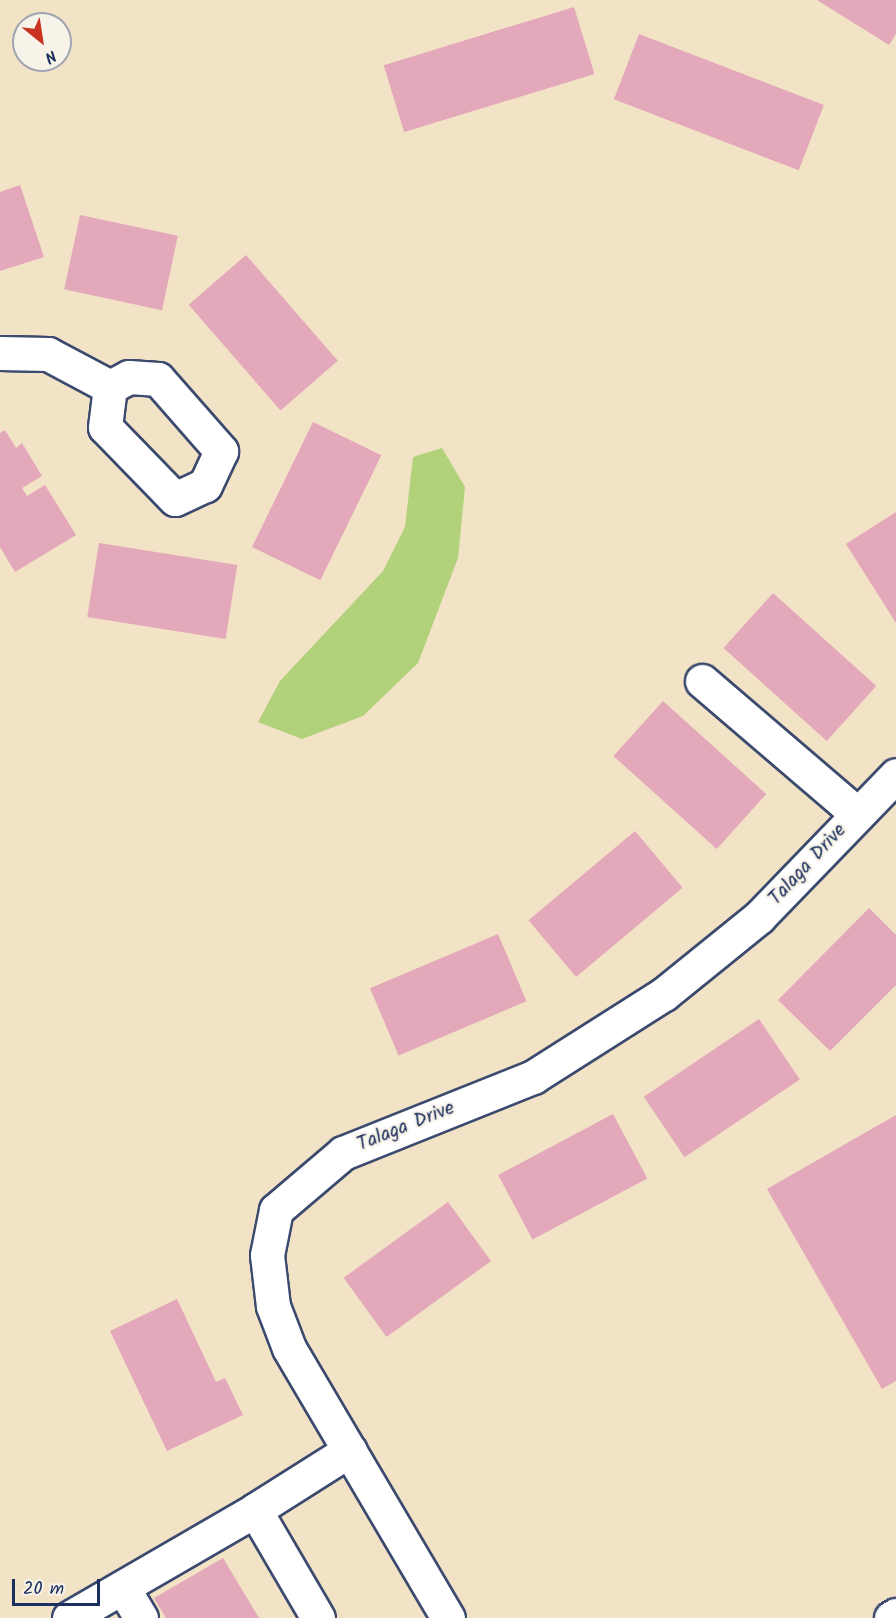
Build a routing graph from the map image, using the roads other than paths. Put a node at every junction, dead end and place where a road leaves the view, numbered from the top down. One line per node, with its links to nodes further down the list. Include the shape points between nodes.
1 (0, 353): 2 (street, via 48,354)
2 (110, 387)
3 (702, 681): 5 (street)
4 (896, 775): 5 (street, Talaga Drive)
5 (856, 813): 6 (street, Talaga Drive, via 759,917 664,994 533,1077 343,1153 276,1210 267,1255 273,1306 289,1348)
6 (350, 1450): 7 (street); 13 (street, Talaga Drive)
7 (255, 1510): 8 (street); 12 (street)
8 (123, 1588): 10 (street); 11 (street)
9 (896, 1615): 14 (street)
10 (69, 1618)
11 (141, 1618)
12 (318, 1618)
13 (448, 1618)
14 (891, 1618)

